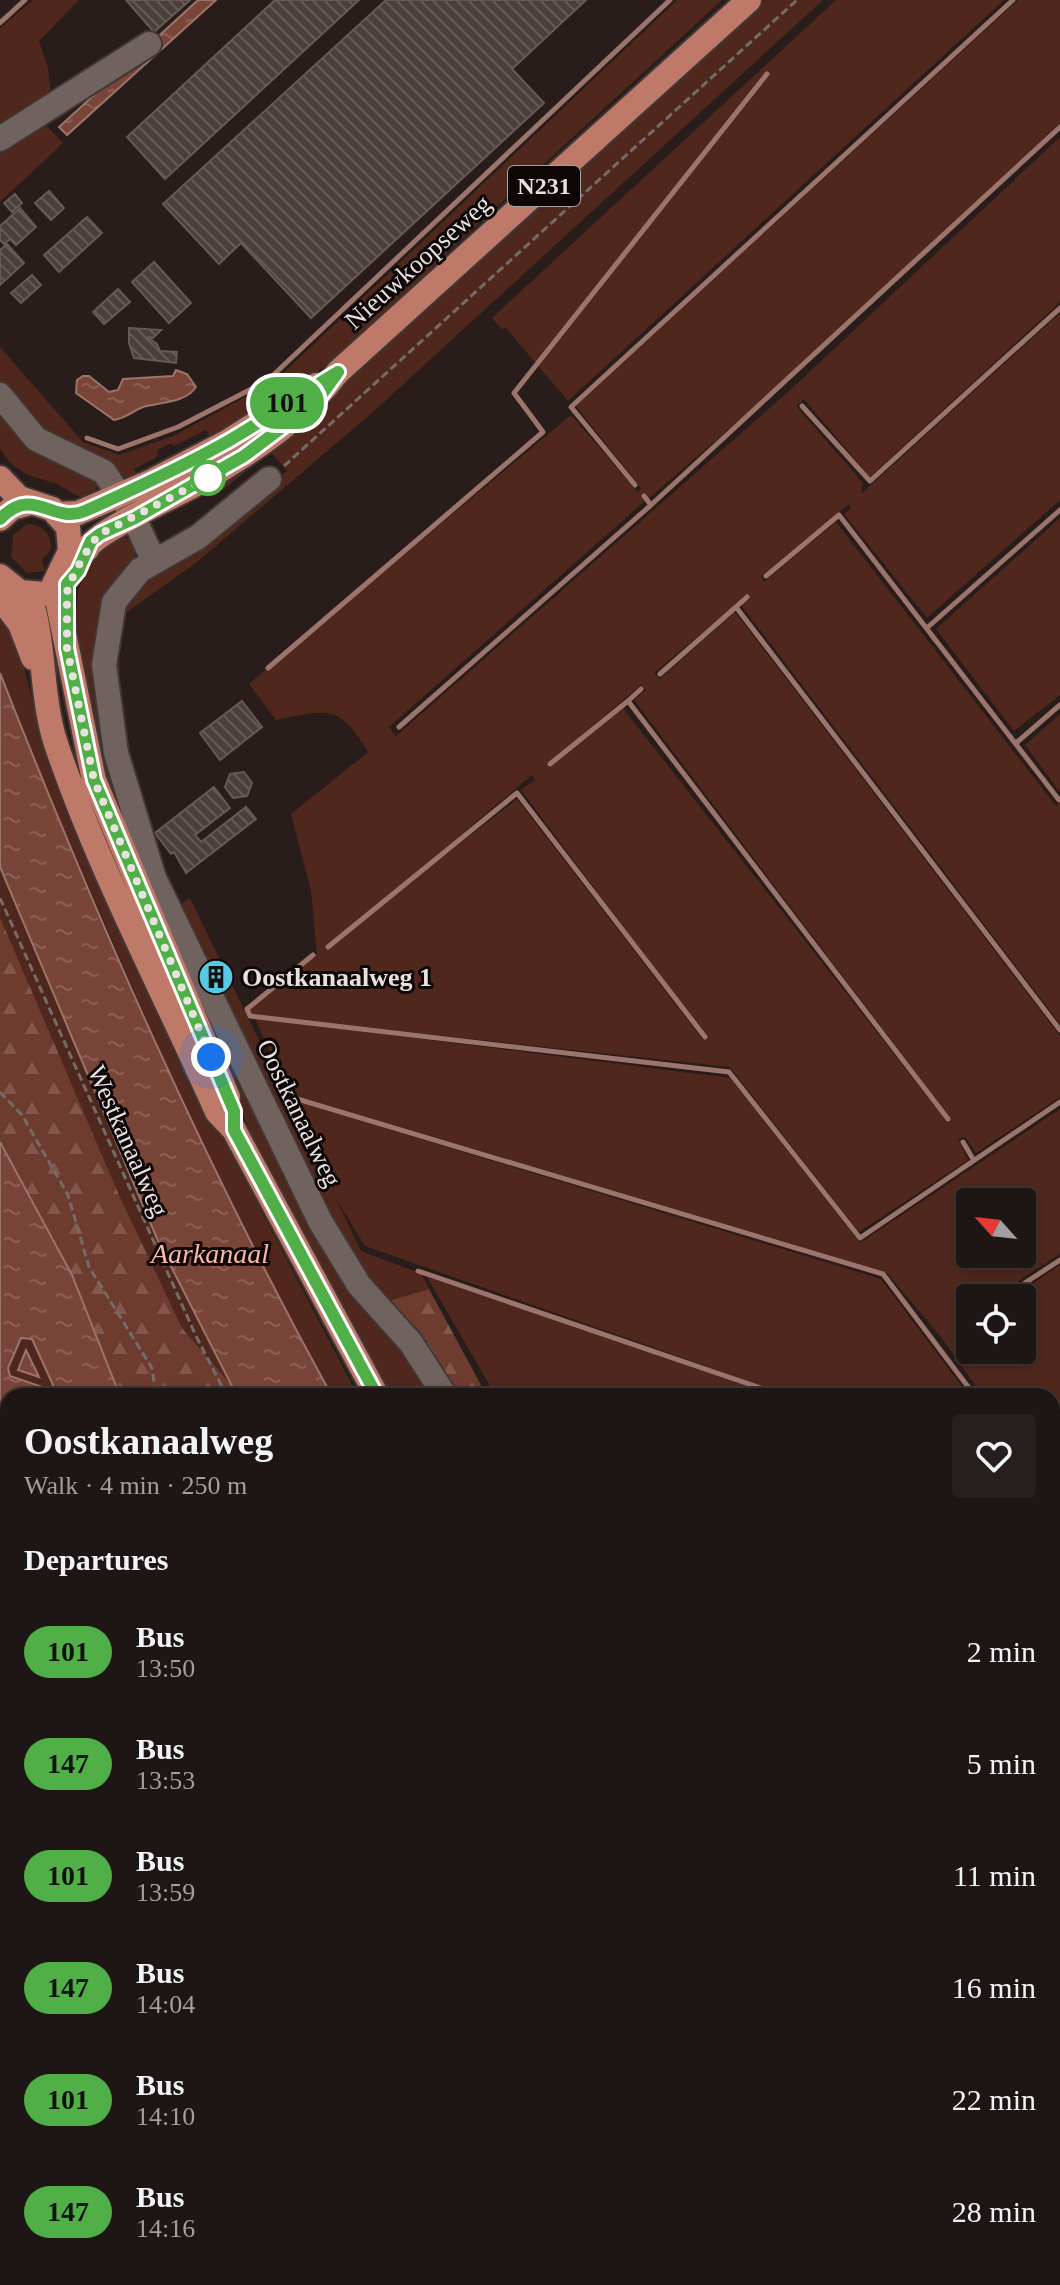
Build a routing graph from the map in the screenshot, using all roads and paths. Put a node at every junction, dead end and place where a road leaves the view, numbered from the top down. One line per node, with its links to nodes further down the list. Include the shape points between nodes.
1 (749, 0): 5 (main road, Nieuwkoopseweg / N231)
2 (797, 0): 9 (path)
3 (149, 44): 4 (street)
4 (0, 139)
5 (338, 372): 10 (main road, Nieuwkoopseweg / N231, via 225,443); 13 (main road, Nieuwkoopseweg / N231, via 317,401 283,428 207,479)
6 (0, 395): 10 (street, via 36,439 97,467)
7 (0, 464): 11 (main road)
8 (0, 478): 11 (main road, via 14,495)
9 (269, 479): 16 (street, via 198,537)
10 (118, 495): 12 (main road, Nieuwkoopseweg / N231); 13 (street)
11 (36, 496): 12 (main road, via 66,500); 14 (main road)
12 (69, 514): 15 (main road, via 86,530); 18 (main road, via 68,559 54,577)
13 (135, 518): 15 (main road, Nieuwkoopseweg / N231, via 100,534); 16 (street)
14 (0, 519)
15 (87, 549): 18 (main road, via 78,571)
16 (153, 559): 28 (street, Oostkanaalweg, via 124,585 114,602 104,665 116,753 154,878 320,1221 359,1285 411,1343)
17 (0, 576): 19 (main road)
18 (61, 588): 19 (main road); 24 (main road, via 67,648 94,780 234,1111)
19 (29, 594): 21 (main road, via 37,614)
20 (0, 597): 21 (main road, via 20,624)
21 (44, 686): 24 (main road, via 55,740 81,812 217,1112)
22 (0, 898): 26 (path, Westkanaalweg)
23 (0, 1092): 25 (path, via 22,1115 68,1195 89,1267 152,1368)
24 (234, 1130): 27 (main road)
25 (155, 1388)
26 (223, 1388)
27 (373, 1388)
28 (440, 1388)

